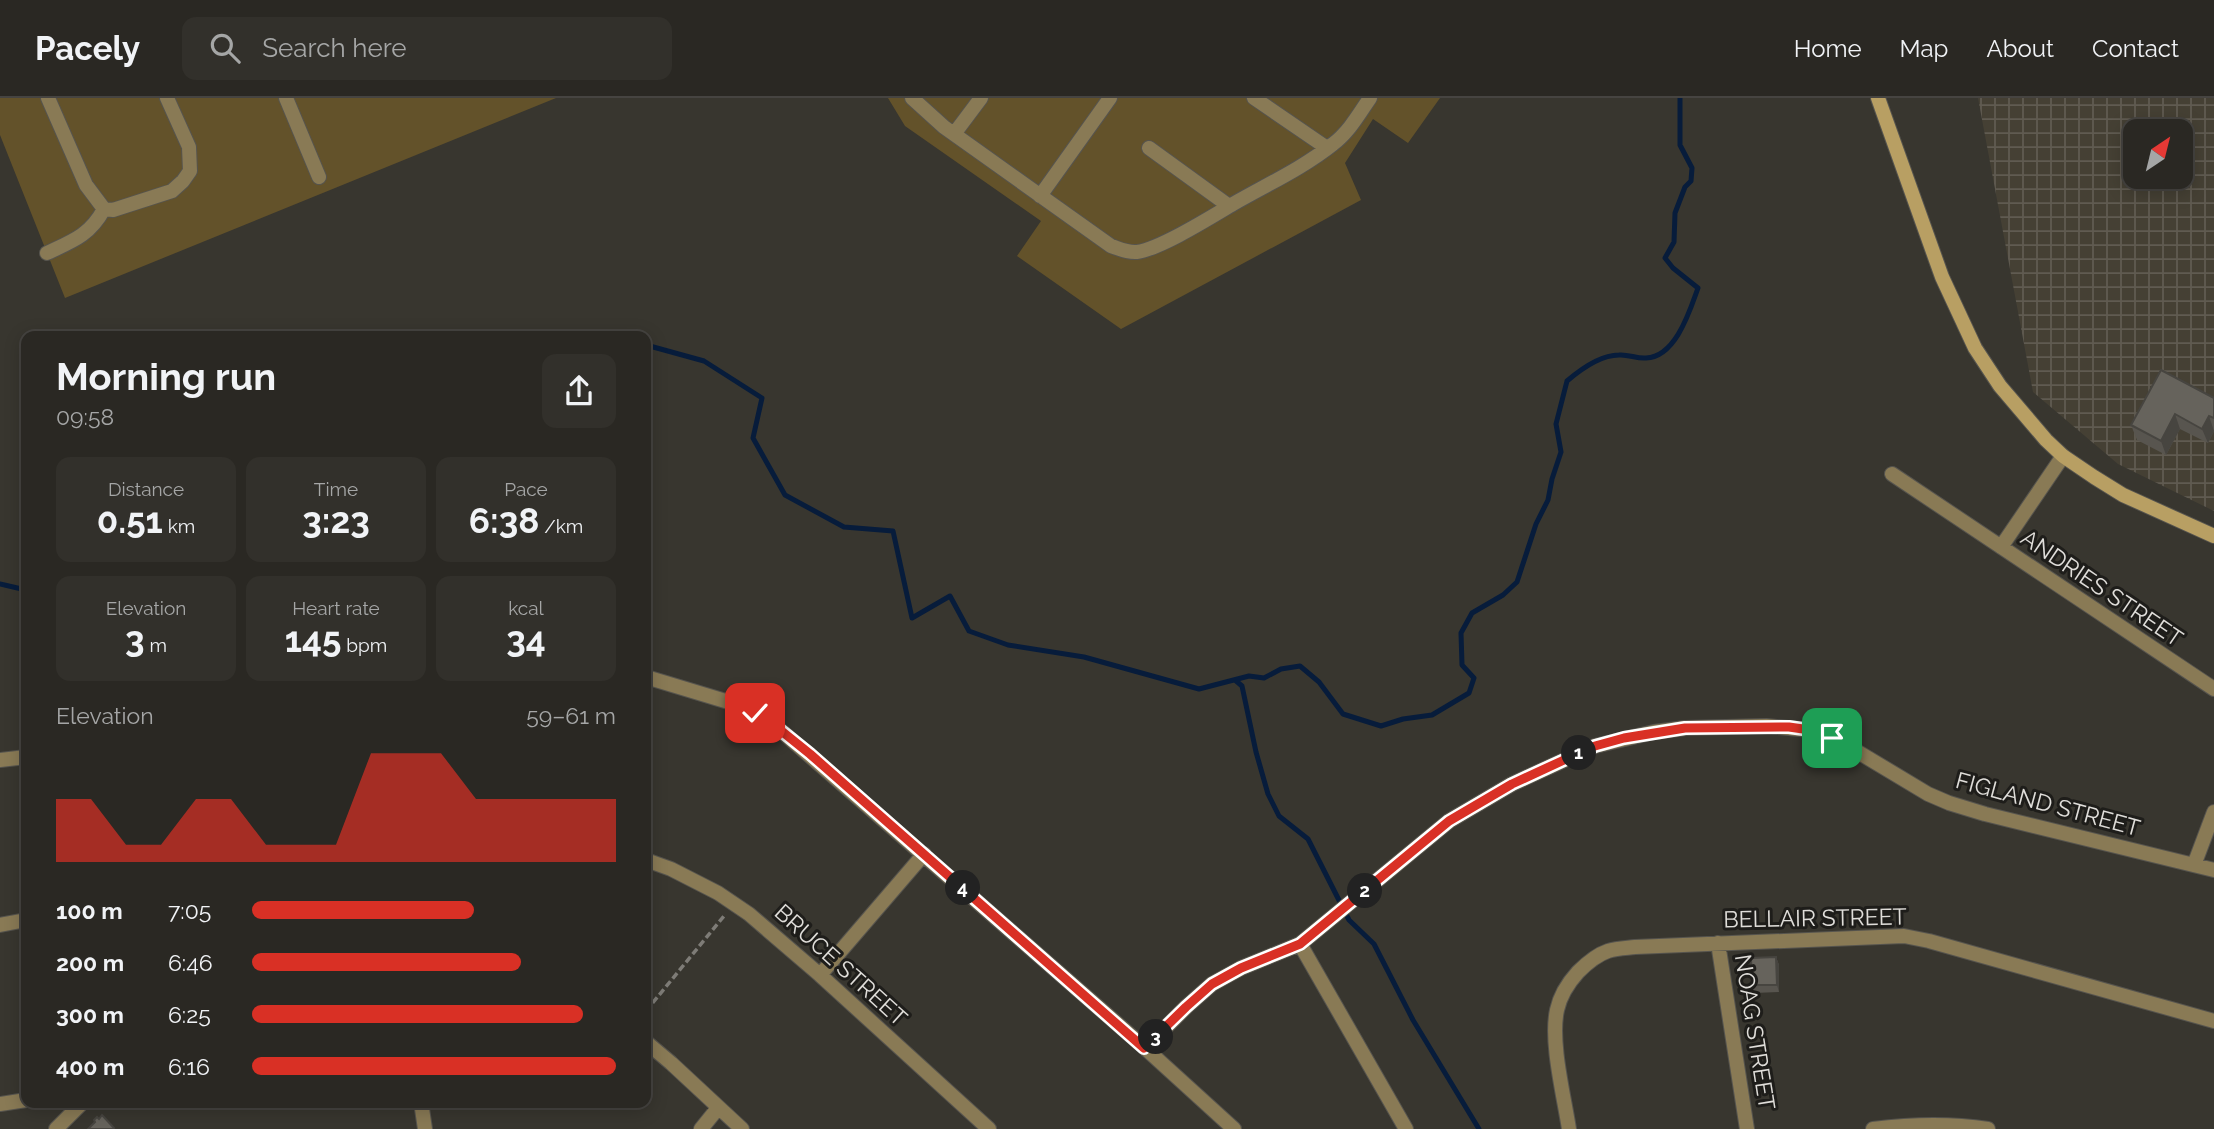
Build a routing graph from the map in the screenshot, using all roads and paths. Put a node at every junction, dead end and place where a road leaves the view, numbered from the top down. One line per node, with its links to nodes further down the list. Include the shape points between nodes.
1 (48, 98): 16 (street, via 86,185)
2 (167, 98): 16 (street, via 189,147 190,171 172,191)
3 (286, 98): 13 (street)
4 (912, 98): 10 (street)
5 (981, 98): 10 (street)
6 (1110, 98): 14 (street)
7 (1254, 98): 12 (street)
8 (1370, 98): 12 (street, via 1352,125)
9 (1878, 98): 18 (street, via 1942,278 1975,348 2000,386)
10 (954, 134): 14 (street)
11 (1149, 148): 15 (street)
12 (1328, 148): 15 (street)
13 (319, 177)
14 (1040, 196): 15 (street, via 1111,246 1138,252)
15 (1229, 206)
16 (104, 209): 17 (street, via 88,231)
17 (47, 253)
18 (2063, 456): 20 (street, via 2123,495); 21 (street, ANDRIES STREET)
19 (1892, 474): 21 (street, ANDRIES STREET)
20 (2214, 536)
21 (2001, 547): 23 (street, ANDRIES STREET)
22 (651, 679): 27 (street, via 732,703 763,719)
23 (2214, 689)
24 (21, 758): 25 (street)
25 (0, 760)
26 (2214, 812): 29 (street)
27 (924, 854): 36 (street); 40 (street)
28 (651, 862): 31 (street, BRUCE STREET)
29 (2194, 864): 30 (street, FIGLAND STREET); 35 (street, FIGLAND STREET, via 1949,803 1848,746 1810,730 1685,728 1595,746 1478,803 1449,821)
30 (2214, 870)
31 (734, 904): 36 (street, BRUCE STREET); 37 (path)
32 (21, 921): 33 (street)
33 (0, 925)
34 (1718, 943): 38 (street, BELLAIR STREET, via 1903,936); 53 (street, BELLAIR STREET, via 1609,950 1590,959 1565,988 1555,1031); 54 (street, NOAG STREET)
35 (1300, 944): 40 (street, FIGLAND STREET, via 1212,984); 52 (street)
36 (820, 975): 50 (street, BRUCE STREET)
37 (651, 1005)
38 (2214, 1021)
39 (651, 1046): 45 (street)
40 (1144, 1048): 51 (street)
41 (21, 1101): 42 (street)
42 (0, 1104)
43 (77, 1108): 46 (street)
44 (422, 1108): 47 (street)
45 (718, 1108): 48 (street); 49 (street)
46 (56, 1129)
47 (425, 1129)
48 (701, 1129)
49 (742, 1129)
50 (989, 1129)
51 (1234, 1129)
52 (1406, 1129)
53 (1570, 1129)
54 (1747, 1129)
55 (1873, 1129): 56 (street, via 1914,1124)
56 (1988, 1129)

